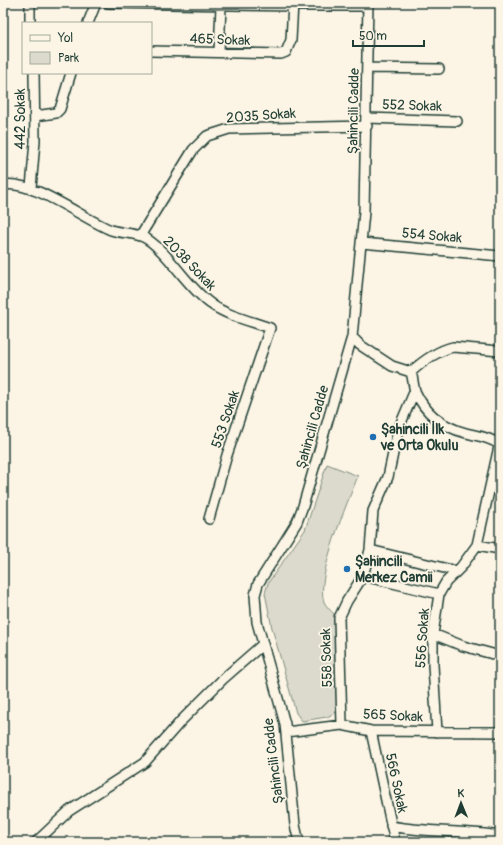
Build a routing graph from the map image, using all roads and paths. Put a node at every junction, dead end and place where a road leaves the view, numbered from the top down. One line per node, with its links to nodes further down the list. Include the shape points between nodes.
1 (30, 3): 10 (street)
2 (96, 3): 11 (street)
3 (108, 3): 4 (street)
4 (182, 4): 9 (street)
5 (237, 4): 8 (street); 9 (street)
6 (318, 4): 7 (street); 8 (street)
7 (368, 4): 14 (street, Şahincili Cadde)
8 (293, 5): 13 (street, 465 Sokak, via 288,50 281,54)
9 (221, 6): 13 (street)
10 (30, 22)
11 (88, 22)
12 (152, 51): 13 (street, 465 Sokak)
13 (219, 52)
14 (368, 68): 15 (street); 20 (street, Şahincili Cadde)
15 (439, 69)
16 (34, 74): 18 (street, 442 Sokak)
17 (71, 74): 18 (street, via 60,109 56,113)
18 (35, 116): 22 (street, 442 Sokak)
19 (457, 121): 20 (street, 552 Sokak)
20 (367, 122): 23 (street, 2035 Sokak, via 230,129 207,136 193,150); 24 (street, Şahincili Cadde)
21 (3, 185): 22 (street, 2038 Sokak)
22 (31, 188): 23 (street, 2038 Sokak, via 111,229)
23 (140, 236): 26 (street, 2038 Sokak, via 157,247 179,273 218,309)
24 (362, 243): 25 (street, 554 Sokak); 27 (street, Şahincili Cadde)
25 (500, 256)
26 (270, 328): 32 (street, 553 Sokak, via 227,455)
27 (352, 338): 29 (street, via 392,366); 40 (street, Şahincili Cadde, via 304,506 256,589 257,622)
28 (500, 351): 29 (street, via 447,348 424,360)
29 (411, 372): 30 (street)
30 (415, 390): 31 (street, via 429,412 446,426); 35 (street, 558 Sokak, via 398,430 388,477 373,511)
31 (500, 443): 33 (street, 556 Sokak)
32 (209, 519)
33 (477, 544): 34 (street); 36 (street, 556 Sokak)
34 (500, 549)
35 (370, 550): 36 (street); 37 (street, 558 Sokak)
36 (456, 571): 38 (street, 556 Sokak)
37 (363, 576): 38 (street); 42 (street, 558 Sokak, via 339,618)
38 (439, 594): 39 (street, 556 Sokak)
39 (433, 634): 41 (street, via 463,646); 45 (street, 556 Sokak)
40 (262, 644): 44 (street, Şahincili Cadde); 49 (street, via 186,716 145,762 69,811)
41 (500, 656)
42 (342, 725): 43 (street, 565 Sokak); 44 (street, 565 Sokak)
43 (371, 731): 45 (street, 565 Sokak); 47 (street, 566 Sokak)
44 (286, 732): 50 (street, Şahincili Cadde)
45 (437, 732): 46 (street, 565 Sokak)
46 (500, 732)
47 (391, 826): 48 (street); 51 (street, 566 Sokak)
48 (500, 836)
49 (36, 842)
50 (299, 842)
51 (395, 842)

